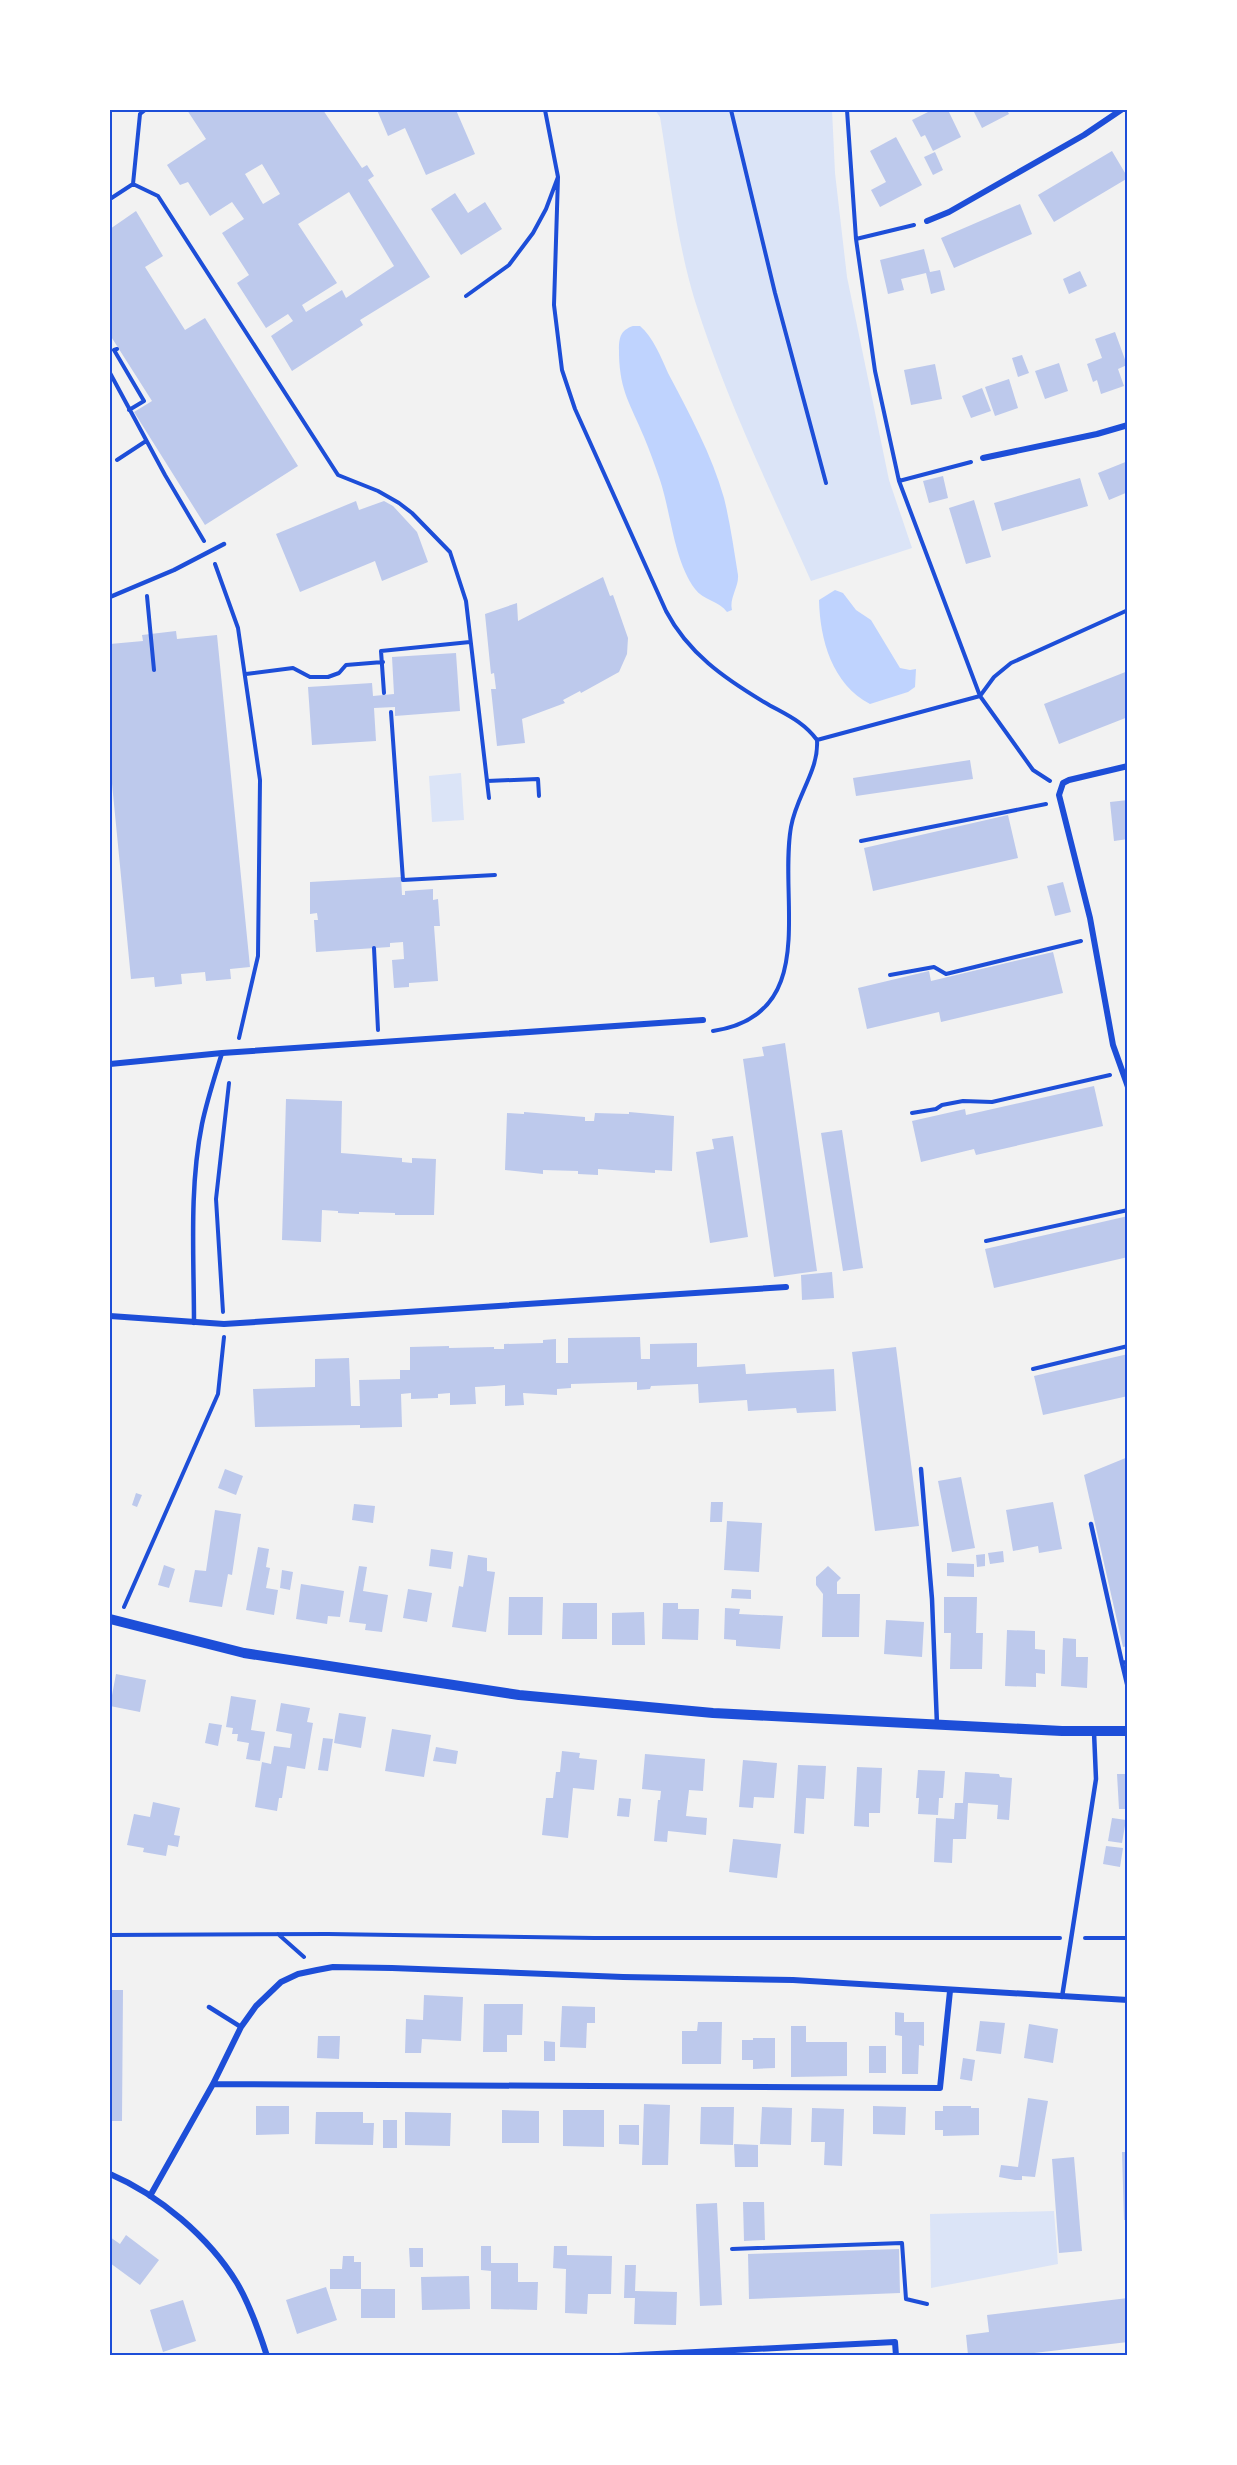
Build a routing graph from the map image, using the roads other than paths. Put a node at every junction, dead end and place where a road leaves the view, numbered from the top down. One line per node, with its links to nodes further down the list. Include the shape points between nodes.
1 (1121, 110): 2 (street, via 1084,135)
2 (927, 221)
3 (1128, 425): 4 (street)
4 (983, 458)
5 (224, 544): 6 (lane)
6 (110, 597)
7 (1128, 766): 11 (street, via 1069,780 1060,788 1059,801 1094,938 1113,1044)
8 (703, 1020): 9 (street)
9 (222, 1053): 10 (street); 14 (lane, via 202,1124 195,1189)
10 (110, 1064)
11 (1128, 1087)
12 (786, 1287): 14 (street)
13 (110, 1316): 14 (street)
14 (194, 1323)
15 (921, 1469): 20 (lane)
16 (1091, 1524): 18 (lane)
17 (114, 1620): 20 (street, via 244,1653 519,1695 673,1711)
18 (1125, 1662): 19 (lane)
19 (1128, 1688)
20 (937, 1725): 22 (street)
21 (1128, 1731): 22 (street)
22 (1094, 1732): 24 (lane, via 1096,1779)
23 (950, 1990): 24 (street); 27 (street, via 793,1980 333,1967 290,1977 272,1988); 28 (street, via 940,2088)
24 (1062, 1997): 25 (street)
25 (1128, 2000)
26 (209, 2007): 27 (lane)
27 (241, 2027): 28 (street)
28 (213, 2084): 30 (street)
29 (110, 2174): 30 (street)
30 (150, 2196): 31 (street, via 198,2236 228,2270 246,2302)
31 (267, 2355)
32 (618, 2355): 33 (street, via 895,2342)
33 (896, 2355)

